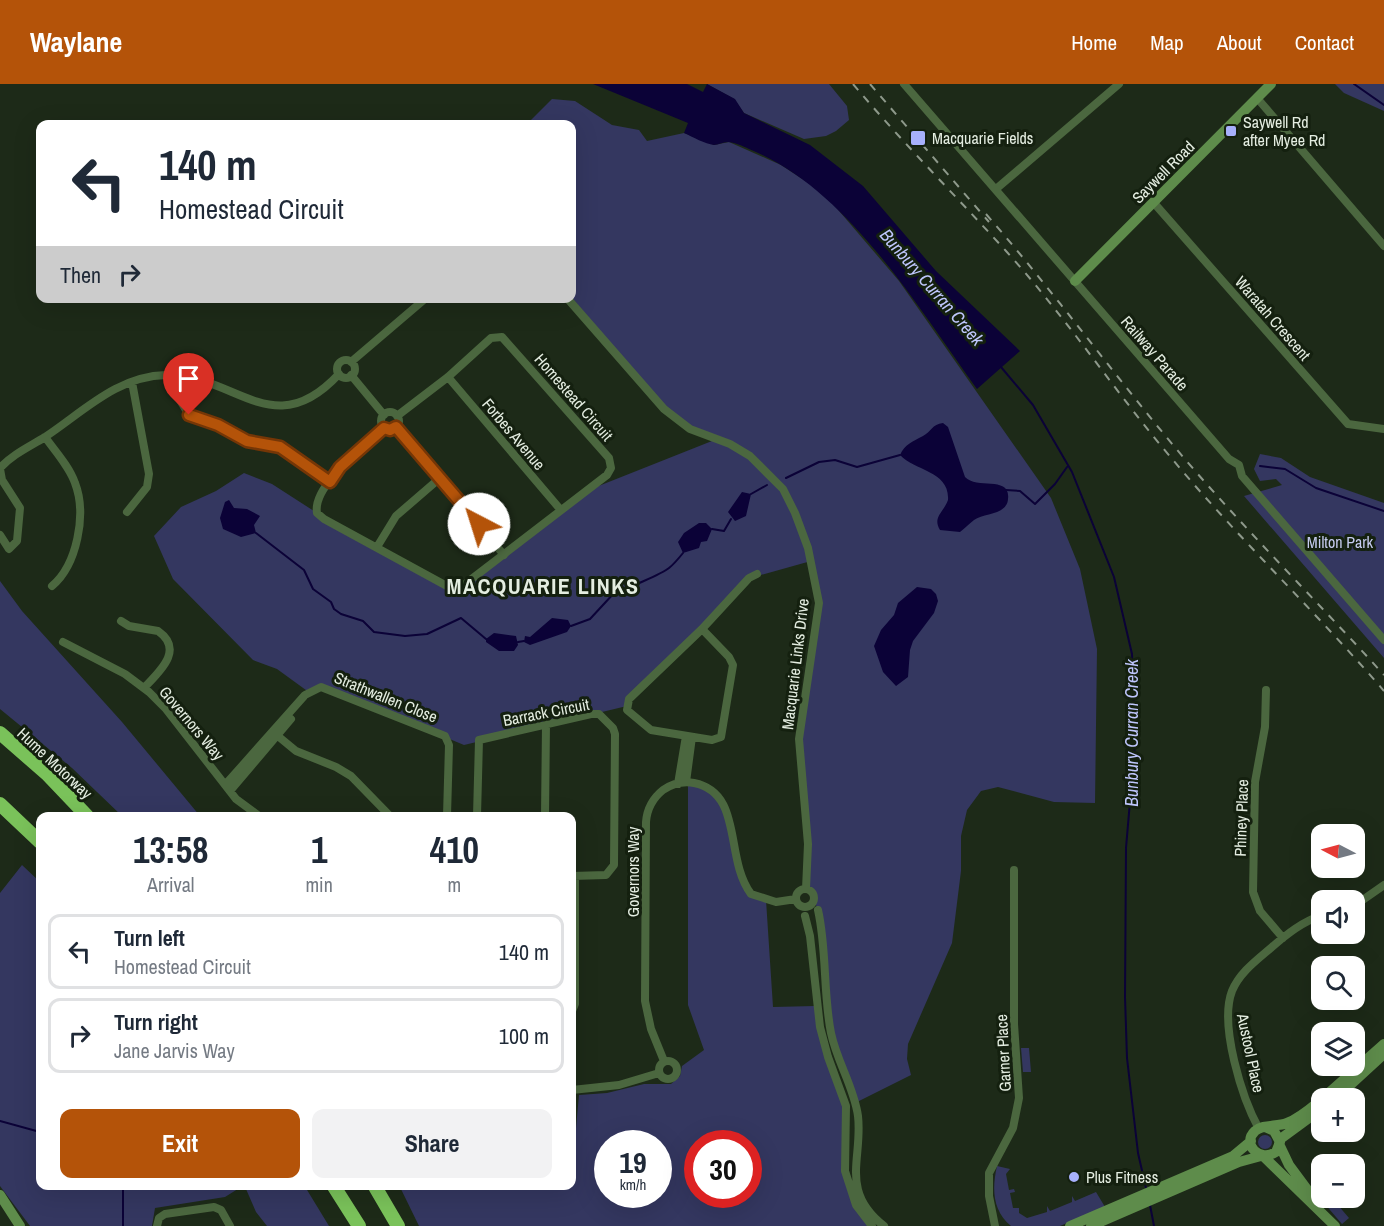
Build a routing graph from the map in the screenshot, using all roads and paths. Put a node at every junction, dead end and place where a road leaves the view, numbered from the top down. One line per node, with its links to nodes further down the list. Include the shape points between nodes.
1 (904, 84): 5 (street, Railway Parade)
2 (1119, 84): 5 (street)
3 (1271, 84): 4 (main road, Saywell Road)
4 (1257, 99): 6 (main road, Saywell Road); 7 (street)
5 (996, 189): 8 (street, Railway Parade)
6 (1154, 203): 8 (main road, Saywell Road); 21 (street, Waratah Crescent, via 1348,424)
7 (1384, 246)
8 (1075, 281): 35 (street, Railway Parade, via 1229,459 1239,465 1242,476)
9 (420, 303): 11 (street)
10 (571, 303): 56 (street, Macquarie Links Drive, via 664,410 690,429 750,456 783,489 795,513 808,548 819,603 799,739 808,844)
11 (351, 362): 12 (street, via 340,362); 13 (street)
12 (339, 374): 13 (street); 14 (street, via 308,398 284,406 257,404 210,381)
13 (351, 375): 17 (street)
14 (180, 377): 16 (street, via 156,376); 25 (street, via 178,397 189,415 247,441 280,447)
15 (448, 377): 18 (street, Homestead Circuit); 26 (street, Forbes Avenue); 26 (street, Homestead Circuit, via 491,338 502,337 609,458 612,463 607,475)
16 (132, 382): 22 (street, via 106,393); 27 (street, via 149,474 147,487)
17 (384, 415): 18 (street, via 391,412); 20 (street)
18 (397, 416): 19 (street)
19 (396, 427): 20 (street); 24 (street)
20 (384, 428): 25 (street, Homestead Circuit, via 340,467)
21 (1384, 429)
22 (45, 436): 23 (street); 32 (street, via 73,477 79,504 73,557 66,572)
23 (0, 469): 28 (street, via 20,512 17,541 9,549)
24 (440, 478): 29 (street, via 396,516); 30 (street)
25 (330, 482): 29 (street, Homestead Circuit, via 317,503 318,515)
26 (560, 509): 30 (street, Homestead Circuit)
27 (127, 512)
28 (0, 536)
29 (377, 547): 30 (street, Homestead Circuit, via 456,591)
30 (504, 555)
31 (757, 574): 34 (street)
32 (52, 586)
33 (121, 621): 37 (street, via 158,631 169,646 168,660)
34 (702, 629): 42 (street, via 729,657 733,671 721,737 712,740); 42 (street, via 627,704 630,715 646,728)
35 (1384, 640)
36 (63, 642): 37 (street, Governors Way, via 109,664)
37 (144, 688): 44 (street, Governors Way, via 166,709)
38 (1266, 690): 62 (street, Phiney Place, via 1265,727 1254,782 1253,892 1263,916)
39 (546, 724): 50 (street, Barrack Circuit, via 479,740); 51 (street); 54 (street, Barrack Circuit, via 595,714 615,734 614,867 606,875)
40 (275, 733): 44 (street); 48 (street, via 296,751 342,770); 49 (street, Strathwallen Close, via 309,694 316,688 327,688 445,736 449,745)
41 (0, 734): 46 (highway, Hume Motorway)
42 (689, 736): 43 (street)
43 (682, 783): 58 (street, via 710,789 726,806 736,865 751,894 776,902); 65 (street, Governors Way, via 669,787 656,798 646,822 645,1001)
44 (228, 788): 47 (street, Governors Way)
45 (0, 804): 52 (highway)
46 (83, 812)
47 (255, 812)
48 (386, 812)
49 (447, 812)
50 (477, 812)
51 (545, 812)
52 (36, 838)
53 (1014, 870): 88 (street, Garner Place, via 1013,1018 1018,1110 990,1173 988,1196)
54 (576, 876)
55 (1384, 885): 57 (street)
56 (806, 890): 58 (street, via 799,892); 58 (street, via 813,896 811,904 802,906)
57 (1365, 898)
58 (796, 899)
59 (818, 910): 87 (street, via 831,1031 857,1115 857,1186 866,1207)
60 (805, 916): 86 (street, via 823,1041 846,1106 845,1171 856,1205)
61 (1311, 919): 62 (street, Austool Place)
62 (1283, 938): 72 (street, Austool Place, via 1242,975 1228,1005 1228,1028 1243,1089)
63 (1384, 1044): 67 (main road)
64 (1384, 1054): 68 (main road)
65 (664, 1061): 66 (street, via 659,1065); 66 (street, via 675,1064 676,1075 668,1080)
66 (659, 1073): 69 (street, via 619,1085)
67 (1334, 1088)
68 (1347, 1088)
69 (576, 1090)
70 (1311, 1107): 72 (main road, via 1287,1123)
71 (1311, 1117): 74 (main road)
72 (1262, 1128): 73 (main road); 74 (main road, via 1274,1131)
73 (1251, 1141): 75 (main road, via 1253,1150); 76 (main road, via 1237,1154)
74 (1279, 1142): 75 (main road, via 1274,1154); 91 (main road, via 1289,1165)
75 (1262, 1156): 76 (main road); 91 (main road)
76 (1183, 1183): 80 (main road)
77 (336, 1190): 84 (highway)
78 (377, 1190): 85 (highway)
79 (0, 1196): 81 (main road)
80 (1109, 1214): 89 (main road); 90 (main road)
81 (20, 1226)
82 (157, 1226): 83 (street, via 162,1215 214,1207 222,1211)
83 (230, 1226)
84 (359, 1226)
85 (398, 1226)
86 (872, 1226)
87 (884, 1226)
88 (995, 1226)
89 (1070, 1226)
90 (1090, 1226)
91 (1335, 1226)

